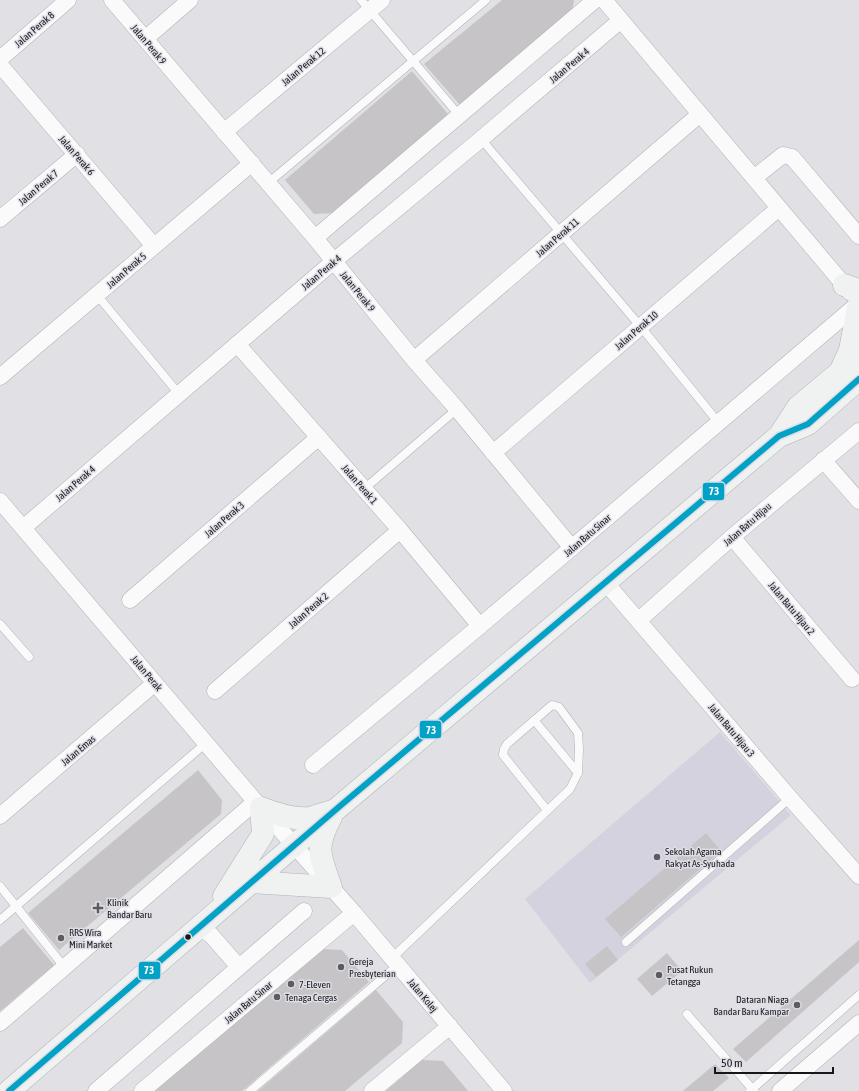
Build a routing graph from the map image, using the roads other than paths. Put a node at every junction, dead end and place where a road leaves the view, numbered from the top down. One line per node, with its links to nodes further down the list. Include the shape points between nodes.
1 (68, 0): 11 (street, Jalan Perak 8)
2 (112, 0): 10 (street, Jalan Perak 9)
3 (190, 0): 10 (street)
4 (382, 0): 8 (street, Jalan Perak 12)
5 (486, 0): 12 (lane)
6 (595, 0): 15 (street)
7 (604, 0): 9 (street)
8 (365, 5): 12 (lane); 16 (street, Jalan Perak 12)
9 (621, 20): 14 (street); 17 (street, Jalan Perak 4)
10 (145, 39): 16 (street, Jalan Perak 9)
11 (0, 59)
12 (413, 62): 15 (lane); 21 (lane)
13 (0, 65): 18 (street, Jalan Perak 6)
14 (700, 114): 20 (street); 24 (street, Jalan Perak 11)
15 (459, 115): 26 (street)
16 (224, 132): 19 (street, Jalan Perak 9)
17 (482, 139): 24 (lane); 28 (street, Jalan Perak 4)
18 (76, 154): 23 (street, Jalan Perak 7); 27 (street, Jalan Perak 6)
19 (252, 163): 21 (street, Jalan Perak 9); 27 (street, Jalan Perak 5)
20 (754, 178): 22 (street); 25 (street, via 783,155 792,157)
21 (268, 183): 26 (street, Jalan Perak 9)
22 (779, 208): 29 (street); 32 (street, Jalan Perak 10)
23 (0, 219)
24 (561, 234): 32 (lane); 35 (street, Jalan Perak 11)
25 (859, 236)
26 (315, 238): 28 (street, Jalan Perak 9)
27 (154, 246): 30 (street, Jalan Perak 5)
28 (334, 261): 33 (street, Jalan Perak 4); 35 (street, Jalan Perak 9)
29 (852, 287): 31 (street)
30 (97, 295): 37 (street, Jalan Perak 5); 38 (lane)
31 (859, 303): 36 (street, via 850,350); 40 (street, Jalan Batu Sinar)
32 (640, 327): 40 (lane); 43 (street, Jalan Perak 10)
33 (237, 344): 38 (street, Jalan Perak 4); 42 (street, Jalan Perak 1)
34 (859, 356): 36 (street)
35 (414, 360): 39 (street, Jalan Perak 9)
36 (850, 375): 52 (street, via 798,407 779,436)
37 (0, 377)
38 (179, 394): 48 (street, Jalan Perak 4)
39 (457, 409): 43 (street, Jalan Perak 9); 45 (lane)
40 (718, 422): 51 (street, Jalan Batu Sinar)
41 (859, 431): 44 (street, Jalan Batu Hijau)
42 (319, 437): 45 (street, Jalan Perak 1); 53 (street, Jalan Perak 3)
43 (494, 453): 51 (street, Jalan Perak 9)
44 (823, 460): 47 (street); 50 (street, Jalan Batu Hijau)
45 (364, 489): 49 (street, Jalan Perak 1)
46 (0, 501): 48 (street, Jalan Perak)
47 (859, 501)
48 (23, 528): 59 (street, Jalan Perak)
49 (400, 530): 56 (street, Jalan Perak 1); 60 (street, Jalan Perak 2)
50 (732, 537): 54 (street, Jalan Batu Hijau); 58 (street, Jalan Batu Hijau 2)
51 (572, 548): 56 (street, Jalan Batu Sinar)
52 (606, 582): 54 (street, Jalan Batu Hijau 3); 68 (street)
53 (130, 600)
54 (639, 620): 65 (street, Jalan Batu Hijau 3)
55 (0, 624): 57 (lane)
56 (480, 626): 63 (street, Jalan Batu Sinar)
57 (29, 657)
58 (852, 678)
59 (155, 683): 62 (street, Jalan Perak); 69 (street, Jalan Emas)
60 (215, 690)
61 (534, 720): 64 (lane); 64 (lane, via 552,705 559,707 578,733); 67 (lane, via 507,744 503,755)
62 (206, 743): 66 (street, Jalan Perak); 75 (lane)
63 (313, 765)
64 (578, 773): 67 (lane, via 570,789)
65 (790, 798): 71 (street, Jalan Batu Hijau 3); 80 (lane)
66 (258, 804): 68 (street, via 278,814 295,817 310,818); 70 (street, Jalan Perak); 79 (street, via 263,834); 83 (street)
67 (548, 810): 81 (lane)
68 (335, 811): 70 (street); 74 (street, via 325,829 320,846 320,856)
69 (0, 816)
70 (295, 845): 72 (street); 74 (street, Jalan Kolej)
71 (859, 876)
72 (252, 882): 74 (street); 79 (street)
73 (0, 886): 75 (lane)
74 (331, 887): 77 (street, Jalan Kolej)
75 (16, 906): 78 (lane); 83 (lane)
76 (304, 911): 82 (street)
77 (354, 913): 81 (street, Jalan Kolej); 93 (street, Jalan Batu Sinar)
78 (0, 920)
79 (205, 922): 82 (street, via 210,935); 91 (street)
80 (626, 942)
81 (395, 962): 88 (street, Jalan Kolej); 94 (lane)
82 (240, 967): 92 (street)
83 (65, 968): 86 (street)
84 (859, 994): 90 (lane)
85 (687, 1014): 90 (lane)
86 (0, 1023)
87 (859, 1024): 96 (street)
88 (450, 1026): 89 (street, Jalan Kolej); 95 (street)
89 (502, 1089)
90 (752, 1090)
91 (9, 1091)
92 (96, 1091)
93 (142, 1091)
94 (250, 1091)
95 (372, 1091)
96 (780, 1091)

